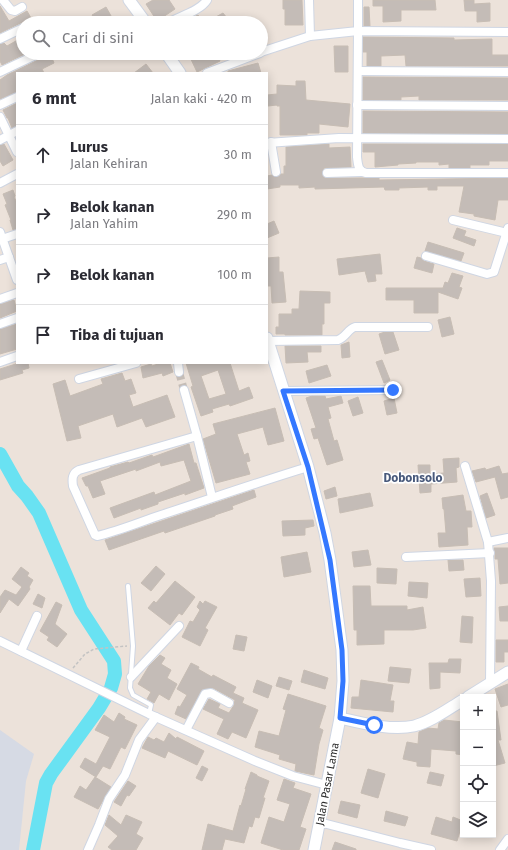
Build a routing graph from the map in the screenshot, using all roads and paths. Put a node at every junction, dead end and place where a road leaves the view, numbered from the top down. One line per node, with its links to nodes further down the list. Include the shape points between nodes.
1 (129, 0): 7 (street)
2 (207, 0): 8 (street, via 203,6)
3 (310, 0): 12 (street)
4 (358, 0): 10 (street)
5 (3, 3): 6 (street, via 15,11)
6 (22, 7)
7 (141, 16)
8 (183, 16)
9 (16, 31): 13 (street)
10 (358, 31): 11 (street); 12 (street); 18 (street)
11 (508, 32)
12 (310, 36): 14 (street)
13 (0, 39)
14 (268, 50)
15 (25, 60): 19 (street)
16 (171, 60): 20 (street)
17 (241, 60): 21 (street)
18 (358, 71): 22 (street); 24 (street)
19 (0, 72)
20 (179, 72)
21 (209, 72)
22 (508, 72)
23 (16, 97): 25 (street)
24 (357, 104): 26 (street); 30 (street)
25 (0, 105)
26 (508, 106)
27 (0, 117): 29 (street)
28 (16, 132): 29 (street)
29 (9, 136): 32 (street); 34 (street)
30 (357, 138): 31 (street); 33 (street); 36 (street, via 357,157)
31 (508, 139)
32 (0, 140)
33 (269, 142): 35 (street)
34 (16, 150)
35 (276, 172)
36 (361, 172): 37 (street); 38 (street)
37 (327, 173)
38 (508, 173)
39 (16, 175): 40 (street)
40 (0, 183)
41 (453, 220): 42 (street)
42 (507, 230): 45 (street, via 494,272 491,274)
43 (16, 234): 44 (street)
44 (1, 235): 46 (street)
45 (426, 256)
46 (9, 257): 47 (street); 48 (street)
47 (0, 260)
48 (15, 268)
49 (16, 293): 50 (street)
50 (0, 299)
51 (16, 318): 52 (street)
52 (0, 324)
53 (428, 327): 54 (street, via 355,327 338,340)
54 (268, 340)
55 (268, 343): 64 (street, Jalan Pasar Lama)
56 (16, 356): 57 (street)
57 (0, 362)
58 (132, 364): 61 (street)
59 (178, 364): 60 (street)
60 (179, 372)
61 (79, 379)
62 (184, 390): 65 (street)
63 (393, 390): 64 (street)
64 (283, 391): 67 (street, Jalan Pasar Lama)
65 (197, 436): 68 (street); 68 (street, via 79,470 72,480 73,486 97,536)
66 (465, 466): 70 (street)
67 (308, 467): 68 (street); 87 (street, Jalan Pasar Lama, via 326,540 338,614 343,664)
68 (212, 497)
69 (508, 538): 70 (street)
70 (488, 542): 71 (street)
71 (490, 553): 72 (street); 82 (street)
72 (406, 557)
73 (128, 586): 81 (lane, via 133,646)
74 (37, 616): 78 (street)
75 (180, 626): 81 (street)
76 (0, 641): 78 (street)
77 (125, 647): 80 (path, via 94,649 84,654)
78 (21, 651): 80 (street)
79 (508, 672): 82 (street)
80 (68, 674): 86 (street)
81 (131, 676): 86 (lane, via 131,692 151,705)
82 (490, 683): 83 (street)
83 (473, 694)
84 (460, 702): 87 (street, via 415,726 374,725)
85 (229, 703): 88 (street, via 210,693 205,694)
86 (152, 715): 88 (street); 92 (street, via 125,775 109,799)
87 (340, 718): 89 (street, Jalan Pasar Lama)
88 (186, 730): 89 (street, via 292,776)
89 (327, 785): 90 (street, Jalan Pasar Lama)
90 (319, 822): 93 (street, Jalan Pasar Lama); 94 (street)
91 (508, 839): 95 (street)
92 (88, 850)
93 (314, 850)
94 (431, 850)
95 (500, 850)

